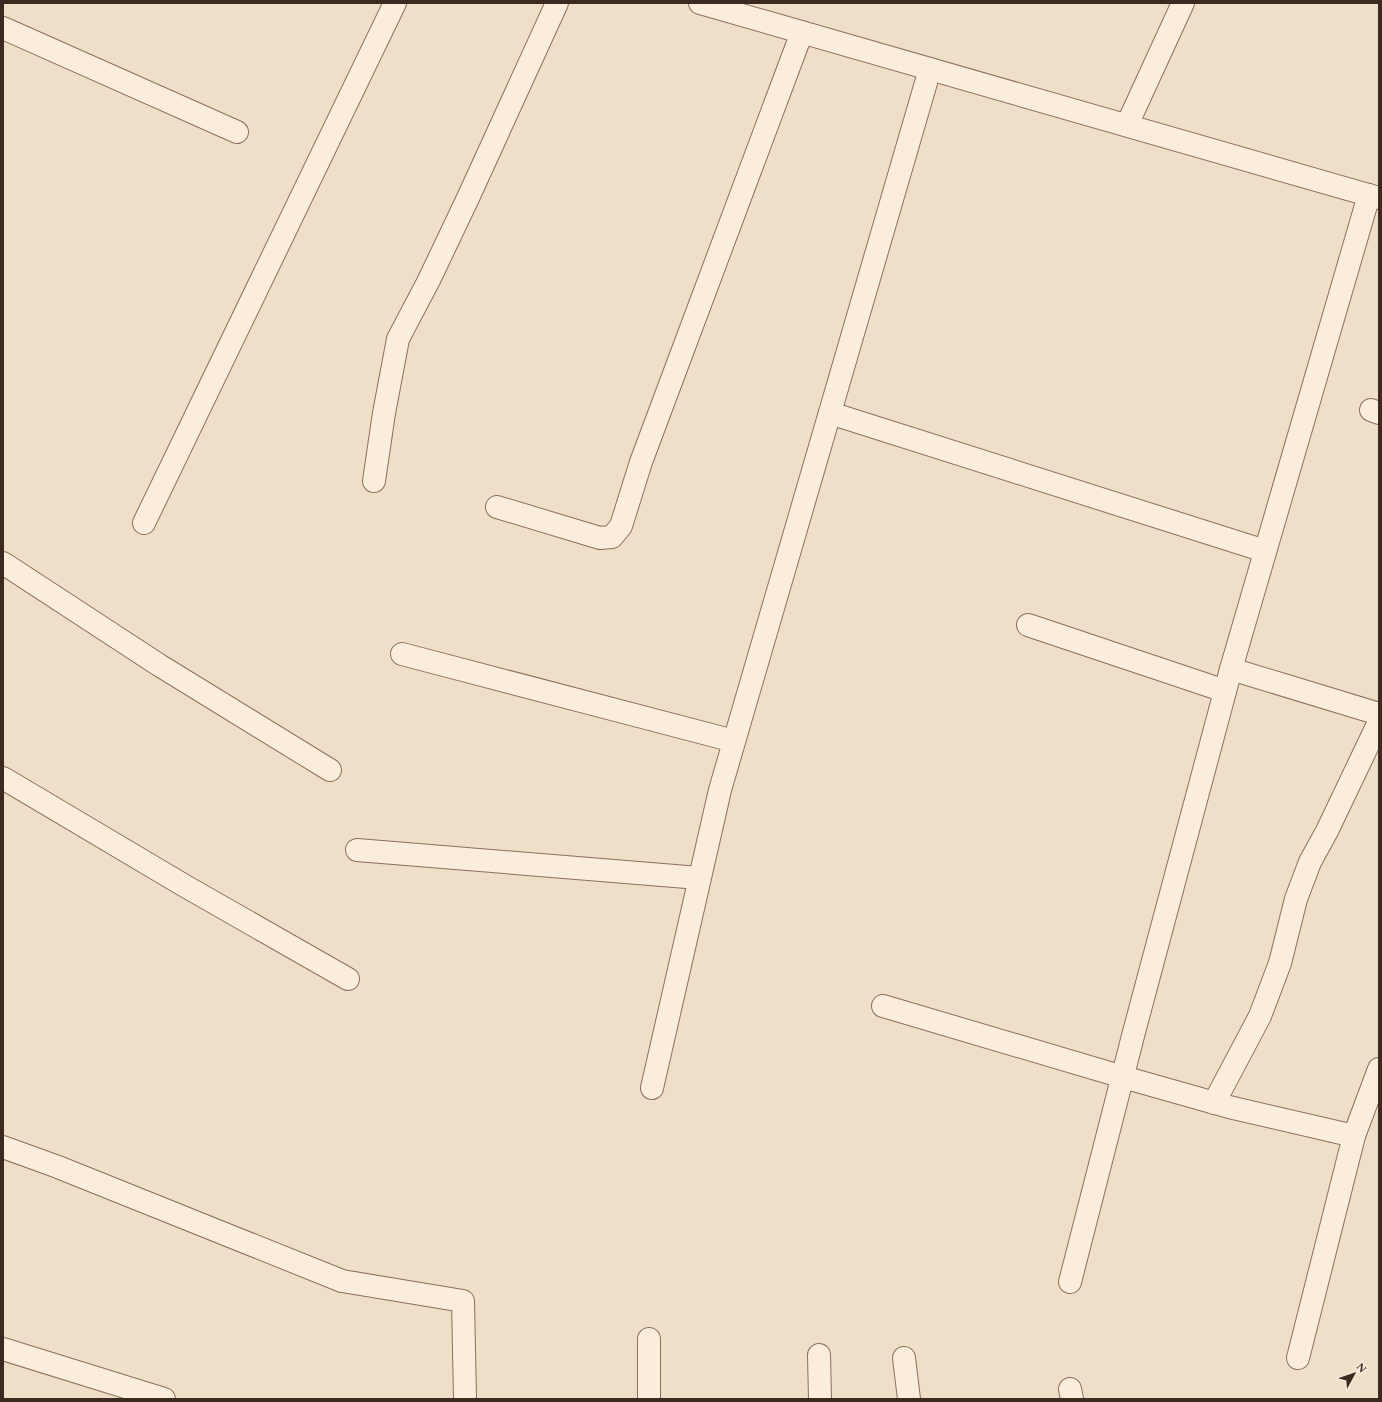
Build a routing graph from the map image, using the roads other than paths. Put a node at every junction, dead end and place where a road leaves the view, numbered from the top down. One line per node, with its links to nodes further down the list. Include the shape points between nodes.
1 (395, 3): 14 (street)
2 (557, 3): 12 (street, via 455,225 398,339)
3 (700, 3): 6 (street)
4 (1183, 3): 8 (street)
5 (3, 28): 9 (street)
6 (802, 32): 7 (street); 13 (street, via 644,454 621,526 612,536 600,538)
7 (930, 69): 8 (street); 11 (street)
8 (1126, 125): 10 (street)
9 (237, 132)
10 (1374, 197): 15 (street)
11 (830, 413): 15 (street); 23 (street)
12 (374, 481)
13 (497, 507)
14 (144, 523)
15 (1265, 551): 19 (street)
16 (3, 563): 24 (street, via 159,665)
17 (1028, 625): 20 (street)
18 (402, 654): 23 (street)
19 (1231, 669): 20 (street); 21 (street)
20 (1226, 691): 31 (street)
21 (1379, 714)
22 (1379, 722): 33 (street, via 1310,862 1296,899 1280,963 1260,1016)
23 (734, 741): 27 (street)
24 (330, 770)
25 (3, 778): 28 (street)
26 (357, 850): 27 (street)
27 (700, 878): 32 (street)
28 (348, 979)
29 (883, 1006): 31 (street)
30 (1379, 1069): 34 (street)
31 (1122, 1077): 33 (street); 36 (street)
32 (652, 1088)
33 (1214, 1103): 34 (street)
34 (1354, 1136): 41 (street)
35 (3, 1147): 43 (street, via 58,1166 342,1281 463,1301)
36 (1070, 1282)
37 (649, 1339): 44 (street)
38 (3, 1349): 42 (street)
39 (818, 1355): 45 (street)
40 (904, 1358): 46 (street)
41 (1298, 1358)
42 (164, 1399)
43 (465, 1399)
44 (649, 1399)
45 (820, 1399)
46 (909, 1399)

